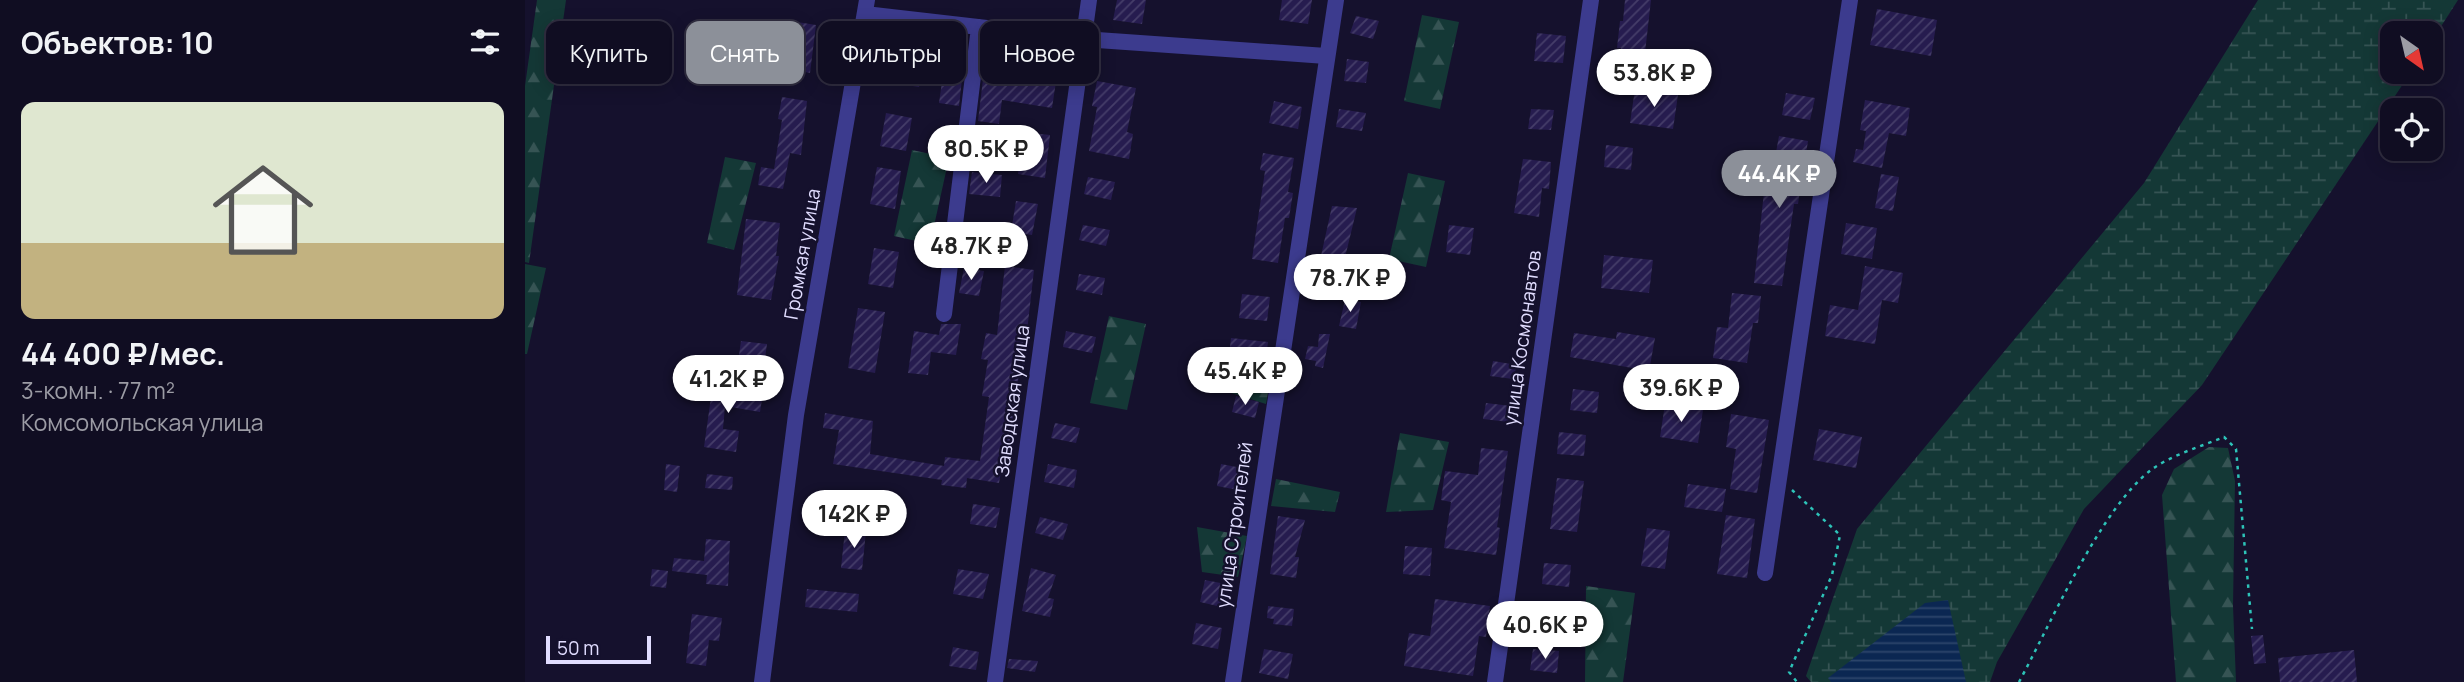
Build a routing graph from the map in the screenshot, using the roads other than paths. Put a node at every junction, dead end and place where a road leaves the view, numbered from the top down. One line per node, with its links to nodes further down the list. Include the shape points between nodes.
1 (1089, 0): 6 (street, Заводская улица)
2 (1336, 0): 9 (street, улица Строителей)
3 (1591, 0): 16 (street, улица Космонавтов)
4 (1850, 0): 12 (street)
5 (866, 7): 7 (street); 13 (street, Громкая улица, via 796,415)
6 (1086, 21)
7 (979, 27): 11 (street)
8 (1099, 40): 9 (street)
9 (1326, 56): 15 (street, улица Строителей)
10 (1077, 84): 14 (street, Заводская улица)
11 (944, 314)
12 (1765, 573)
13 (762, 682)
14 (995, 682)
15 (1233, 682)
16 (1495, 682)

